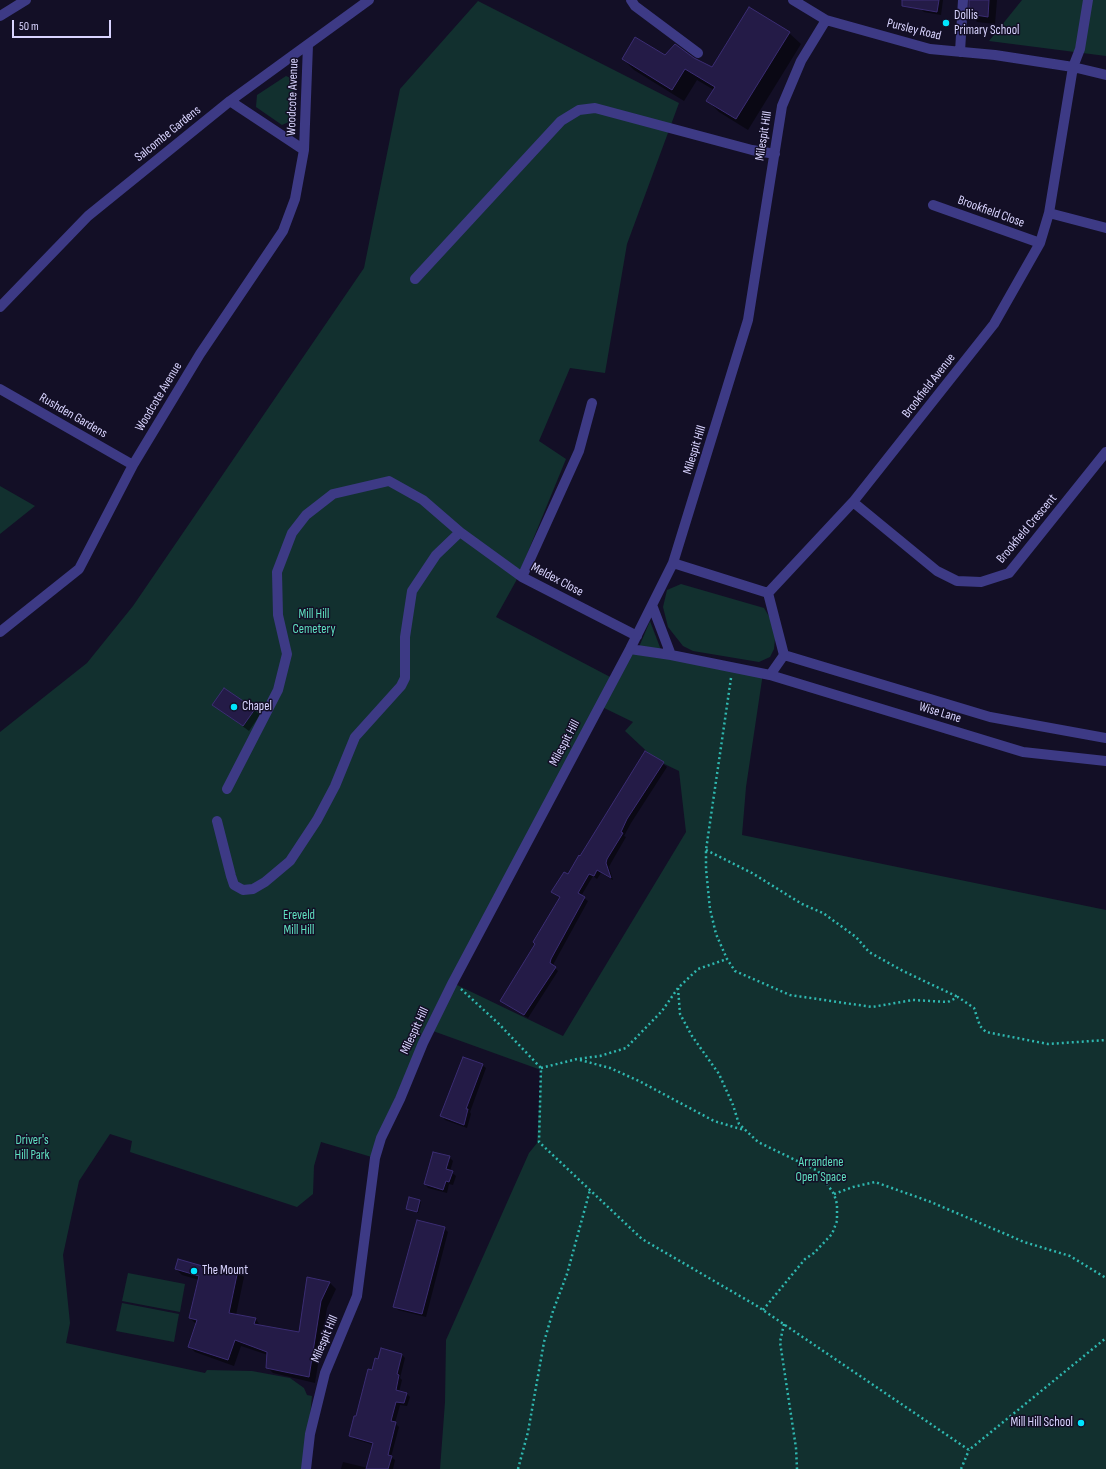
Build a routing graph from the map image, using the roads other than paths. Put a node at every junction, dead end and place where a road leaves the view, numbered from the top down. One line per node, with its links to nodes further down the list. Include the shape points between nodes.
1 (26, 0): 7 (street)
2 (369, 0): 9 (street, Salcombe Gardens)
3 (631, 0): 11 (street, via 635,6)
4 (793, 0): 8 (street, Pursley Road)
5 (963, 0): 10 (street)
6 (1088, 0): 12 (street, Brookfield Avenue, via 1080,49)
7 (0, 16)
8 (826, 20): 10 (street, Pursley Road, via 930,49); 16 (street, Milespit Hill, via 802,61 782,106)
9 (308, 45): 14 (street, Salcombe Gardens); 15 (street, Woodcote Avenue)
10 (960, 52): 12 (street, Pursley Road)
11 (698, 53)
12 (1073, 67): 13 (street, Pursley Road); 18 (street, Brookfield Avenue)
13 (1106, 75)
14 (230, 101): 15 (street, Woodcote Avenue); 22 (street, Salcombe Gardens, via 88,216)
15 (304, 150): 26 (street, Woodcote Avenue, via 295,199 283,231 200,354)
16 (775, 154): 21 (street, via 595,108 578,110 561,121); 29 (street, Milespit Hill, via 748,320)
17 (933, 205): 20 (street, Brookfield Close)
18 (1049, 213): 19 (street); 20 (street, Brookfield Avenue)
19 (1106, 228)
20 (1040, 243): 27 (street, Brookfield Avenue, via 994,324)
21 (416, 279)
22 (0, 307)
23 (0, 389): 26 (street, Rushden Gardens)
24 (592, 403): 30 (street, via 579,451)
25 (1106, 452): 27 (street, Brookfield Crescent, via 1009,573 981,582 957,581 937,571)
26 (133, 466): 33 (street, Woodcote Avenue, via 79,569)
27 (853, 502): 31 (street, Brookfield Avenue)
28 (460, 532): 30 (street, Meldex Close); 41 (street, Meldex Close, via 423,500 389,481 333,494 306,515 292,533 277,572 278,615 287,654 278,690); 42 (street, via 436,554 412,591 405,637 405,678 401,686 355,737 335,786 317,820 290,861 265,882 253,889 243,890 234,885)
29 (673, 563): 31 (street); 32 (street, Milespit Hill)
30 (522, 577): 34 (street, Meldex Close)
31 (768, 592): 36 (street)
32 (652, 604): 34 (street, Milespit Hill); 37 (street)
33 (0, 632)
34 (636, 636): 35 (street, Milespit Hill)
35 (630, 649): 37 (street, Wise Lane); 43 (street, Milespit Hill, via 453,982 381,1138 375,1158 357,1296 325,1373 310,1434)
36 (784, 655): 38 (street); 39 (street, Wise Lane, via 990,717)
37 (671, 656): 38 (street, Wise Lane)
38 (770, 675): 40 (street, Wise Lane, via 1023,752)
39 (1106, 738)
40 (1106, 761)
41 (227, 789)
42 (217, 821)
43 (306, 1469)

